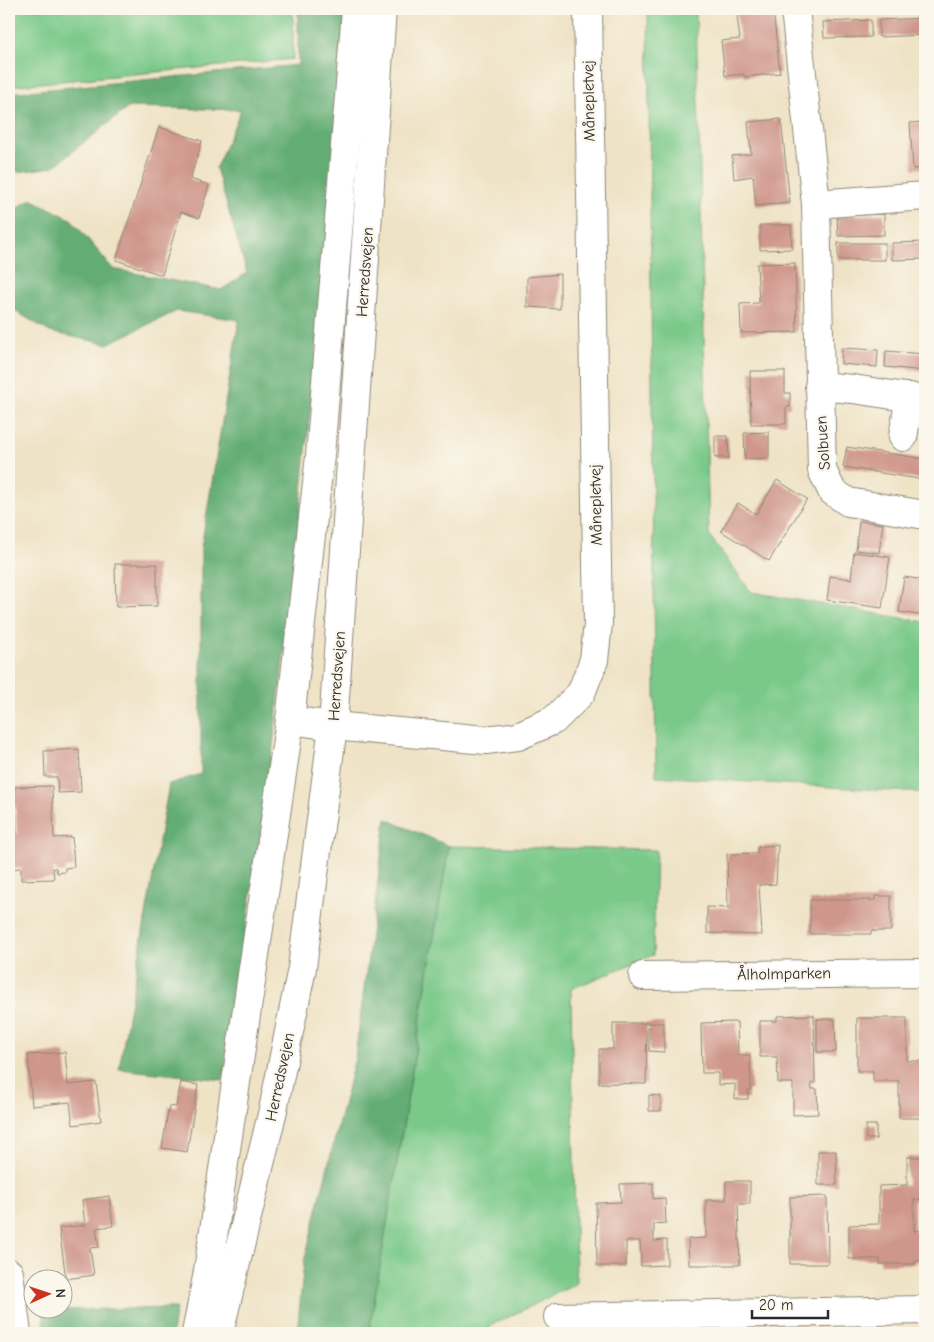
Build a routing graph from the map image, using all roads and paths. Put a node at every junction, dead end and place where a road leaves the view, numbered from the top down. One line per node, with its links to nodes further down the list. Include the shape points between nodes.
1 (356, 9): 11 (street, Herredsvejen, via 320,456)
2 (382, 9): 12 (street, Herredsvejen)
3 (588, 9): 12 (street, Månepletvej, via 598,624 594,660 581,693 561,714 518,736 486,740)
4 (795, 9): 6 (street, Solbuen)
5 (925, 196): 6 (street)
6 (816, 204): 7 (street, Solbuen)
7 (819, 386): 8 (street); 10 (street, Solbuen, via 822,470 832,491 848,502)
8 (917, 398): 9 (street)
9 (903, 437)
10 (925, 515)
11 (290, 720): 12 (street, Månepletvej); 20 (street, Herredsvejen)
12 (334, 726): 21 (street, Herredsvejen, via 302,968 274,1110)
13 (925, 973): 14 (street, Ålholmparken)
14 (643, 976)
15 (9, 1273): 19 (street)
16 (925, 1310): 18 (street)
17 (558, 1317): 18 (street)
18 (850, 1322)
19 (17, 1333)
20 (196, 1333)
21 (219, 1333)

